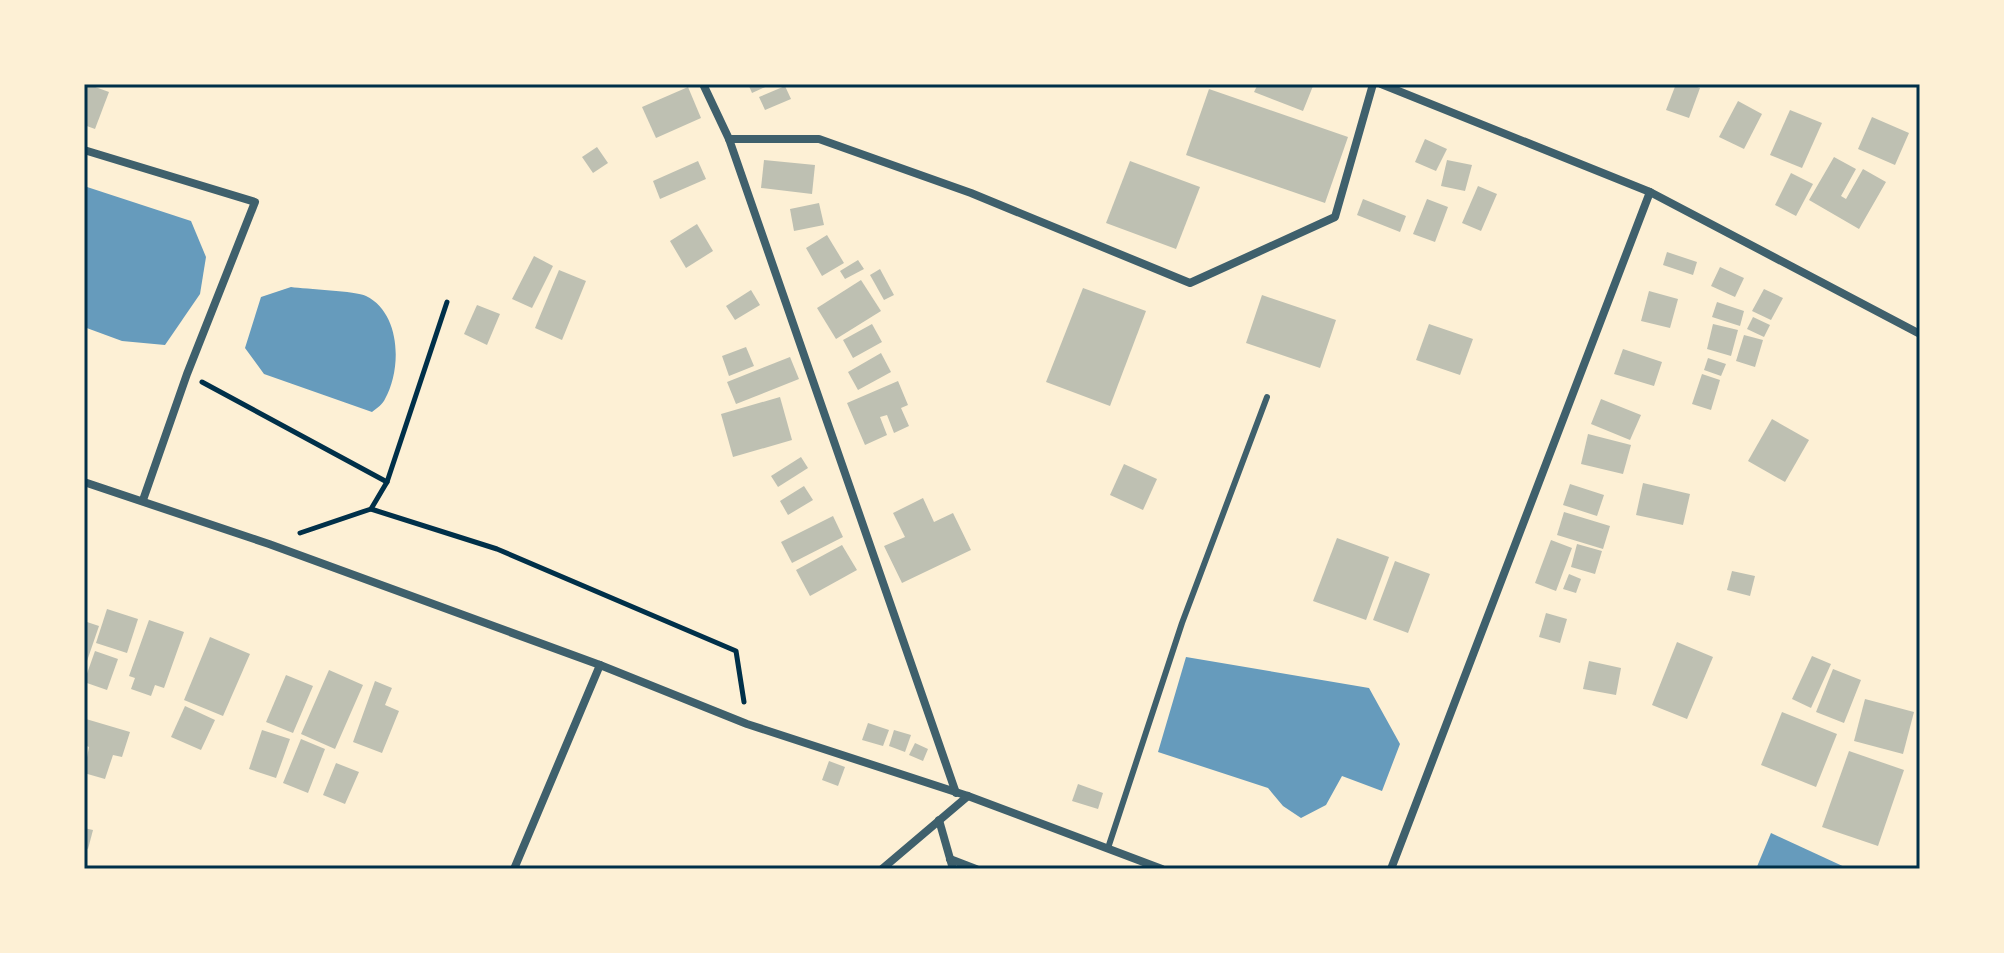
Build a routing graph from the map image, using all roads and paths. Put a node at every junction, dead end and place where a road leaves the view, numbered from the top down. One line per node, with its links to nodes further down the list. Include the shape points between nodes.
1 (703, 84): 4 (street)
2 (1373, 84): 4 (street, via 1335,217 1190,283 971,193 819,139)
3 (1381, 84): 6 (street)
4 (729, 139): 18 (street)
5 (84, 150): 9 (street, via 255,202)
6 (1650, 192): 8 (street); 28 (street)
7 (447, 302): 12 (path)
8 (1920, 334)
9 (187, 374): 12 (path); 13 (street)
10 (1267, 397): 21 (lane, via 1182,623)
11 (84, 482): 13 (street)
12 (387, 482): 14 (path)
13 (143, 500): 15 (street)
14 (371, 509): 15 (path); 17 (path, via 497,549 736,651)
15 (269, 544): 16 (street)
16 (600, 665): 17 (street); 23 (street)
17 (747, 724): 18 (street)
18 (956, 793): 19 (street)
19 (968, 796): 20 (street); 21 (street)
20 (939, 820): 22 (street); 24 (street)
21 (1108, 848): 27 (street)
22 (950, 859): 25 (street); 26 (street)
23 (514, 869)
24 (882, 869)
25 (953, 869)
26 (976, 869)
27 (1162, 869)
28 (1391, 869)

